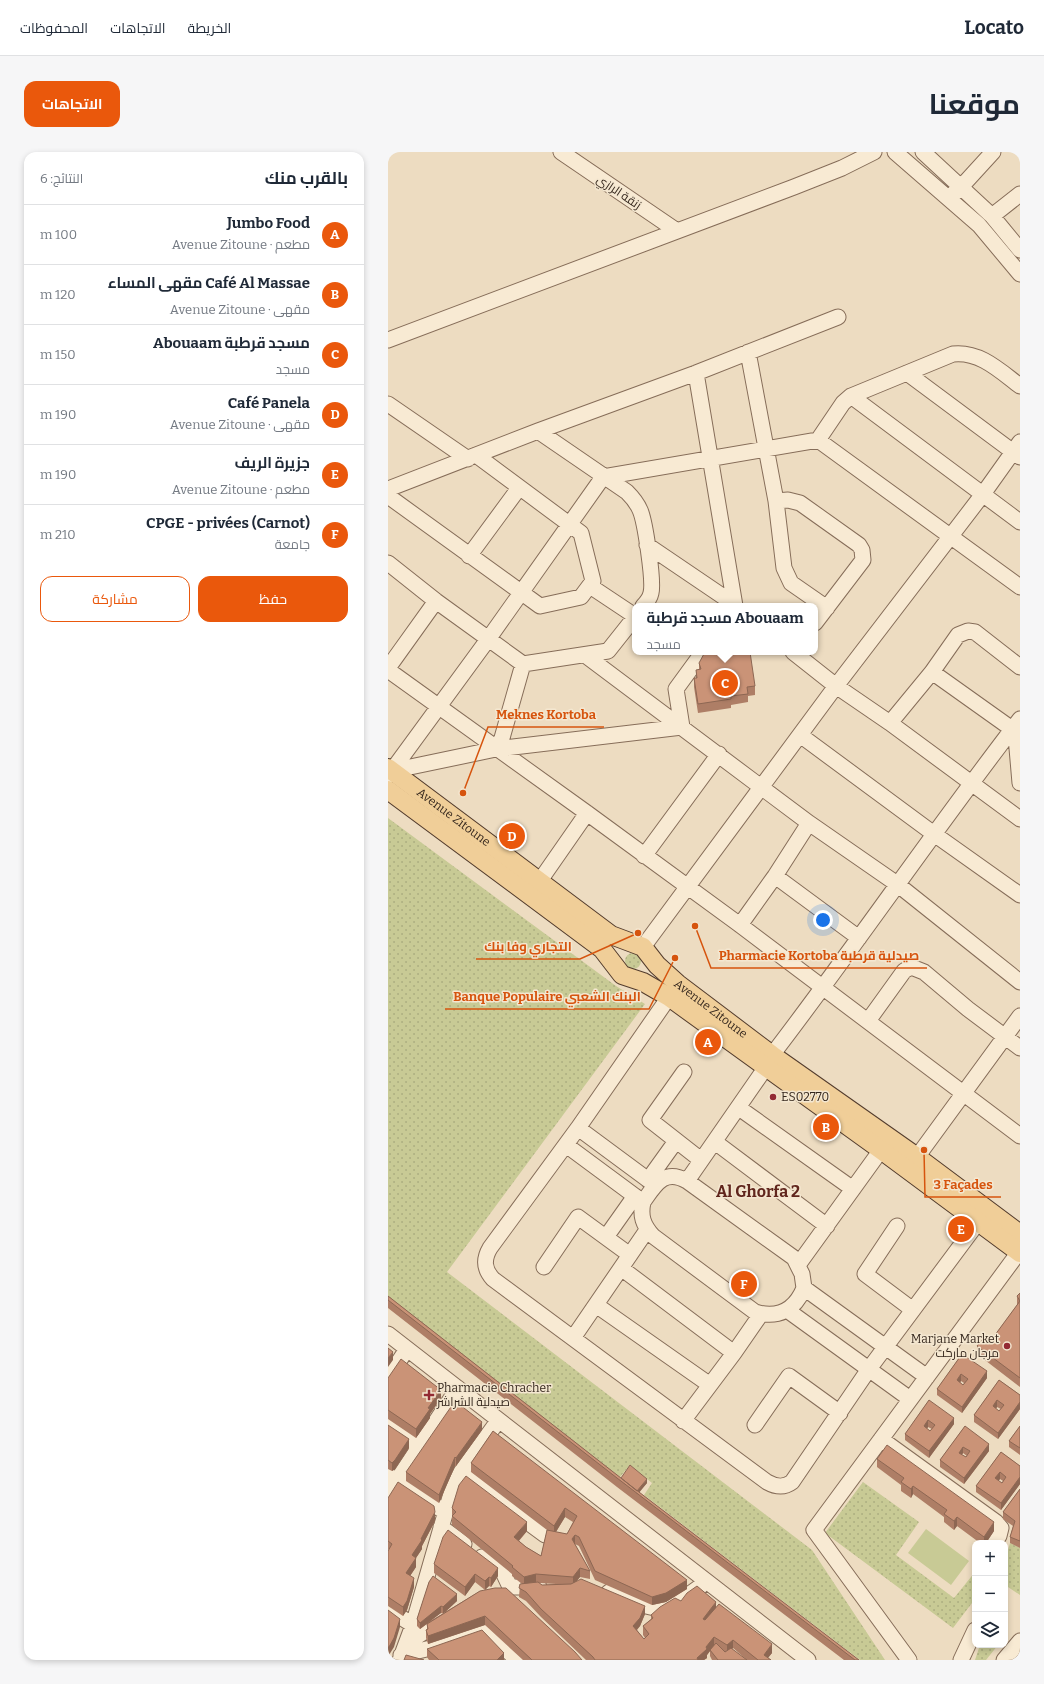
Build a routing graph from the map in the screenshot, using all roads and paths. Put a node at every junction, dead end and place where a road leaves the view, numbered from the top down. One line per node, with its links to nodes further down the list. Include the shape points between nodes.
1 (562, 152): 10 (street, زنقة الرازي)
2 (874, 152): 10 (street, via 842,168)
3 (896, 152): 8 (street)
4 (923, 152): 6 (street)
5 (993, 152): 6 (street)
6 (962, 188): 8 (street); 9 (street)
7 (1020, 194): 9 (street)
8 (948, 198): 12 (street, via 979,225)
9 (992, 216): 11 (street)
10 (677, 232): 14 (street)
11 (1020, 250)
12 (1020, 274)
13 (838, 317): 15 (street)
14 (388, 340)
15 (748, 352): 16 (street); 23 (street)
16 (696, 373): 21 (street); 26 (street)
17 (907, 373): 18 (street, via 942,358 963,353 988,362); 19 (street); 24 (street)
18 (1020, 386)
19 (850, 396): 22 (street); 30 (street)
20 (388, 404): 25 (street)
21 (538, 431): 25 (street); 27 (street)
22 (818, 440): 23 (street); 35 (street)
23 (767, 450): 26 (street); 32 (street)
24 (1018, 450): 30 (street)
25 (472, 457): 28 (street); 29 (street)
26 (710, 458): 27 (street); 45 (street)
27 (603, 477): 34 (street); 36 (street, via 627,492 634,500 640,511)
28 (519, 488): 34 (street); 37 (street)
29 (388, 489)
30 (983, 494): 33 (street); 35 (street)
31 (388, 496): 37 (street)
32 (776, 501): 46 (street, via 787,575 797,588); 46 (street, via 800,503 859,545 862,550 863,560)
33 (1020, 522)
34 (570, 525): 39 (street, via 581,533 593,581); 41 (street)
35 (950, 535): 40 (street); 58 (street)
36 (647, 545): 43 (street, via 652,591); 44 (street)
37 (469, 556): 41 (street)
38 (388, 564): 42 (street)
39 (590, 586): 41 (street, via 581,597 540,606); 47 (street)
40 (1020, 587)
41 (521, 593): 50 (street)
42 (436, 601): 50 (street); 56 (street)
43 (645, 603)
44 (732, 603)
45 (735, 603)
46 (827, 608): 48 (street)
47 (632, 614)
48 (818, 619)
49 (632, 620): 51 (street, via 608,651)
50 (489, 638): 54 (street); 59 (street)
51 (585, 655): 54 (street); 62 (street)
52 (695, 655): 62 (street, via 676,689)
53 (797, 655): 58 (street)
54 (524, 664): 64 (street, via 502,738)
55 (1020, 666): 57 (street, via 975,632 968,630 958,635)
56 (388, 669): 59 (street)
57 (932, 672): 60 (street); 61 (street)
58 (836, 686): 60 (street); 63 (street)
59 (439, 706): 64 (street); 66 (street)
60 (890, 722): 67 (street)
61 (1016, 724): 67 (street); 68 (street)
62 (682, 726): 64 (street); 65 (street)
63 (800, 735): 69 (street); 74 (street)
64 (496, 749): 66 (street); 71 (street)
65 (720, 754): 69 (street); 75 (street)
66 (389, 772): 77 (main road, Avenue Zitoune)
67 (972, 783): 72 (street); 74 (street)
68 (1020, 783)
69 (761, 787): 73 (street); 79 (street)
70 (388, 790): 84 (main road, Avenue Zitoune, via 602,949)
71 (587, 813): 75 (street); 77 (street)
72 (1020, 819)
73 (809, 823): 76 (street); 78 (street)
74 (934, 834): 78 (street); 80 (street)
75 (644, 856): 79 (street)
76 (775, 876): 81 (street); 82 (street)
77 (538, 882): 83 (main road, Avenue Zitoune, via 611,935)
78 (897, 884): 82 (street); 85 (street)
79 (687, 887): 81 (street); 83 (street)
80 (1020, 895)
81 (740, 925): 86 (street)
82 (859, 938): 86 (street)
83 (642, 949): 84 (main road, via 649,967 646,972 638,978); 84 (main road, via 626,945 617,953 615,958); 92 (main road, Avenue Zitoune, via 656,966)
84 (625, 974): 87 (main road, Avenue Zitoune)
85 (1020, 982)
86 (824, 987): 89 (street); 92 (street)
87 (669, 997): 92 (main road, Avenue Zitoune); 96 (street)
88 (1020, 1016): 90 (street)
89 (868, 1021): 90 (street, via 904,971 914,968 924,972); 94 (street)
90 (1004, 1036): 91 (street); 94 (street)
91 (1020, 1048)
92 (769, 1061): 95 (street); 101 (main road, Avenue Zitoune); 102 (main road, Avenue Zitoune)
93 (684, 1072): 98 (street, via 650,1120)
94 (963, 1094): 97 (street); 102 (street)
95 (739, 1108): 99 (street); 106 (street)
96 (578, 1128): 100 (street); 105 (street)
97 (1020, 1136)
98 (676, 1141): 103 (street); 105 (street)
99 (715, 1142): 103 (street); 109 (street)
100 (566, 1145): 107 (street); 125 (street, via 490,1248 485,1261 488,1274 493,1280)
101 (881, 1150): 106 (street); 108 (main road, Avenue Zitoune)
102 (917, 1157): 112 (main road, Avenue Zitoune)
103 (701, 1160): 104 (street)
104 (687, 1181): 105 (street, via 673,1176); 116 (street, via 791,1256)
105 (652, 1182): 107 (street)
106 (853, 1189): 109 (street)
107 (639, 1199): 111 (street, via 641,1216); 113 (street)
108 (979, 1221): 114 (main road, Avenue Zitoune); 122 (street)
109 (827, 1226): 116 (street)
110 (897, 1226): 122 (street, via 866,1274)
111 (647, 1230): 115 (street); 123 (street)
112 (1020, 1234)
113 (606, 1237): 115 (street); 117 (street, via 578,1217)
114 (1020, 1253): 130 (street)
115 (630, 1255): 118 (street)
116 (798, 1265): 119 (street)
117 (544, 1267)
118 (622, 1268): 120 (street); 128 (street)
119 (804, 1288): 121 (street, via 795,1305); 126 (street)
120 (596, 1305): 125 (street); 132 (street)
121 (787, 1310): 123 (street); 129 (street)
122 (913, 1310): 126 (street)
123 (761, 1314): 128 (street)
124 (388, 1334): 127 (street)
125 (573, 1338): 137 (street)
126 (885, 1348): 129 (street); 130 (street)
127 (407, 1349): 131 (street); 133 (street)
128 (734, 1353): 132 (street)
129 (869, 1369): 134 (street); 135 (street)
130 (927, 1377): 134 (street)
131 (388, 1378)
132 (710, 1385): 137 (street)
133 (458, 1388): 136 (street); 141 (street)
134 (910, 1399): 140 (street)
135 (840, 1413): 137 (street, via 792,1482 780,1487 767,1482); 139 (street, via 789,1376)
136 (498, 1421): 142 (street); 149 (street)
137 (683, 1421)
138 (388, 1425): 141 (street)
139 (754, 1425)
140 (881, 1439): 148 (street, via 996,1522 1001,1528); 164 (street, via 814,1530)
141 (419, 1446): 143 (street)
142 (461, 1472): 145 (street); 147 (street)
143 (392, 1478): 144 (street); 145 (street)
144 (388, 1494)
145 (445, 1512): 146 (street)
146 (441, 1527): 150 (street, via 502,1572); 157 (street)
147 (545, 1534)
148 (996, 1540)
149 (707, 1582): 152 (street, via 684,1598 659,1608); 163 (street)
150 (510, 1587): 151 (street); 153 (street); 154 (street)
151 (552, 1588)
152 (595, 1588)
153 (495, 1590)
154 (517, 1601)
155 (388, 1609): 157 (street)
156 (456, 1610): 160 (street)
157 (413, 1625): 160 (street)
158 (972, 1637): 165 (street)
159 (1020, 1641): 166 (street)
160 (402, 1653): 161 (street); 162 (street, via 456,1642 487,1631)
161 (422, 1660)
162 (517, 1660)
163 (808, 1660)
164 (909, 1660)
165 (962, 1660)
166 (1004, 1660)

